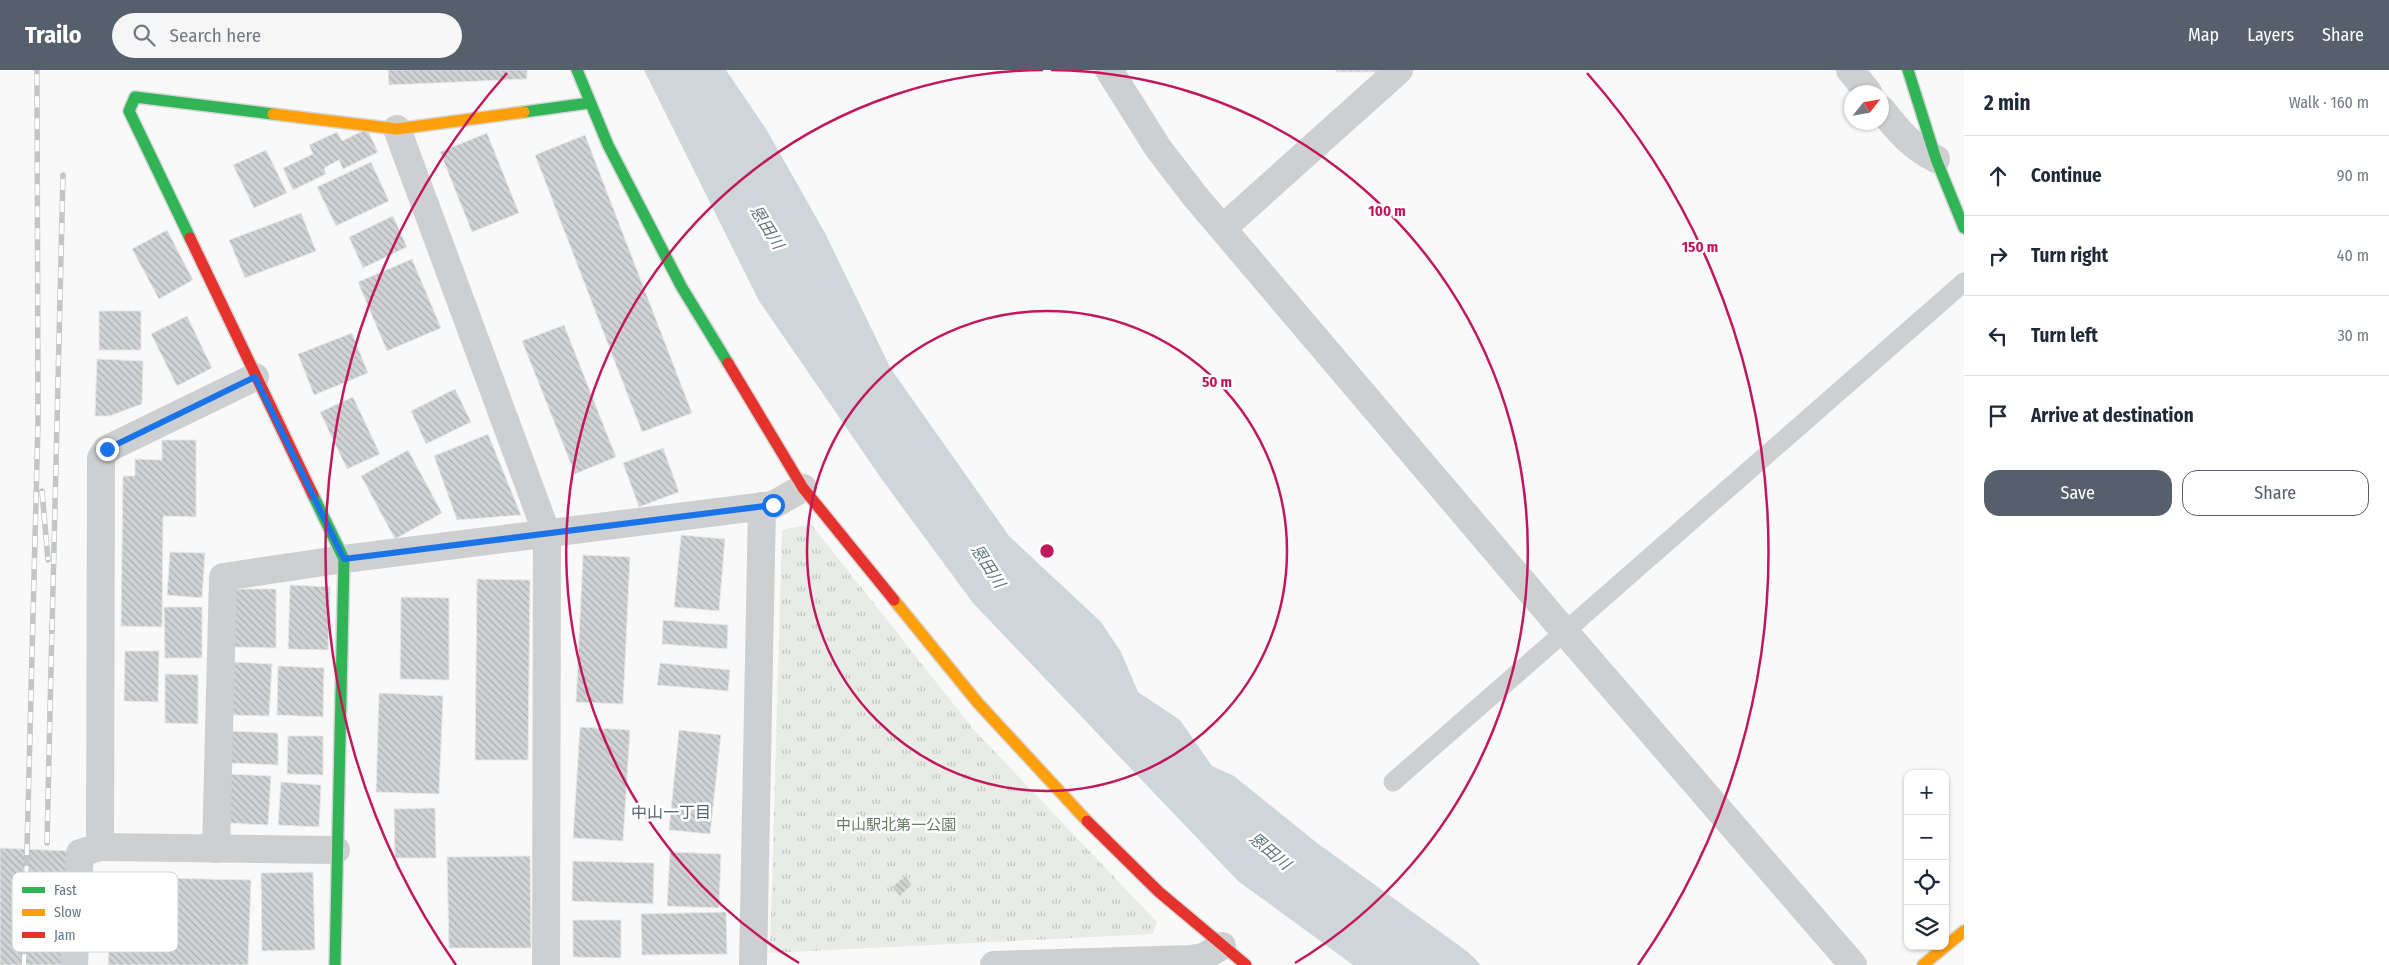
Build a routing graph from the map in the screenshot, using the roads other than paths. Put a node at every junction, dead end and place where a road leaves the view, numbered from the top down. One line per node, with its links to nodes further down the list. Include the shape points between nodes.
1 (577, 70): 7 (street)
2 (1109, 70): 11 (street, via 1158,148)
3 (1400, 70): 11 (street)
4 (1850, 70): 6 (street)
5 (1908, 70): 10 (street)
6 (1862, 85)
7 (589, 103): 9 (street); 15 (street, via 681,286)
8 (1889, 119): 10 (street, via 1917,150)
9 (397, 128): 14 (street, via 135,97 129,112); 17 (street)
10 (1936, 160): 12 (street)
11 (1223, 228): 19 (street)
12 (1964, 228)
13 (1964, 282): 19 (lane)
14 (255, 377): 18 (street); 21 (street, via 107,449 101,458)
15 (803, 488): 16 (street, via 773,505); 26 (street, via 978,703 1064,798 1159,892)
16 (762, 506): 17 (street); 31 (street)
17 (547, 534): 18 (street); 30 (street)
18 (344, 559): 22 (street, via 223,578); 23 (street)
19 (1564, 632): 20 (lane); 34 (street)
20 (1393, 782)
21 (100, 847): 22 (street); 24 (street, via 80,853)
22 (216, 849): 23 (street)
23 (336, 850): 29 (street)
24 (79, 872)
25 (1964, 931): 35 (street)
26 (1222, 946): 32 (street, via 1203,957 1190,959); 33 (street)
27 (75, 952): 28 (street)
28 (74, 965)
29 (335, 965)
30 (546, 965)
31 (753, 965)
32 (994, 965)
33 (1246, 965)
34 (1853, 965)
35 (1923, 965)

